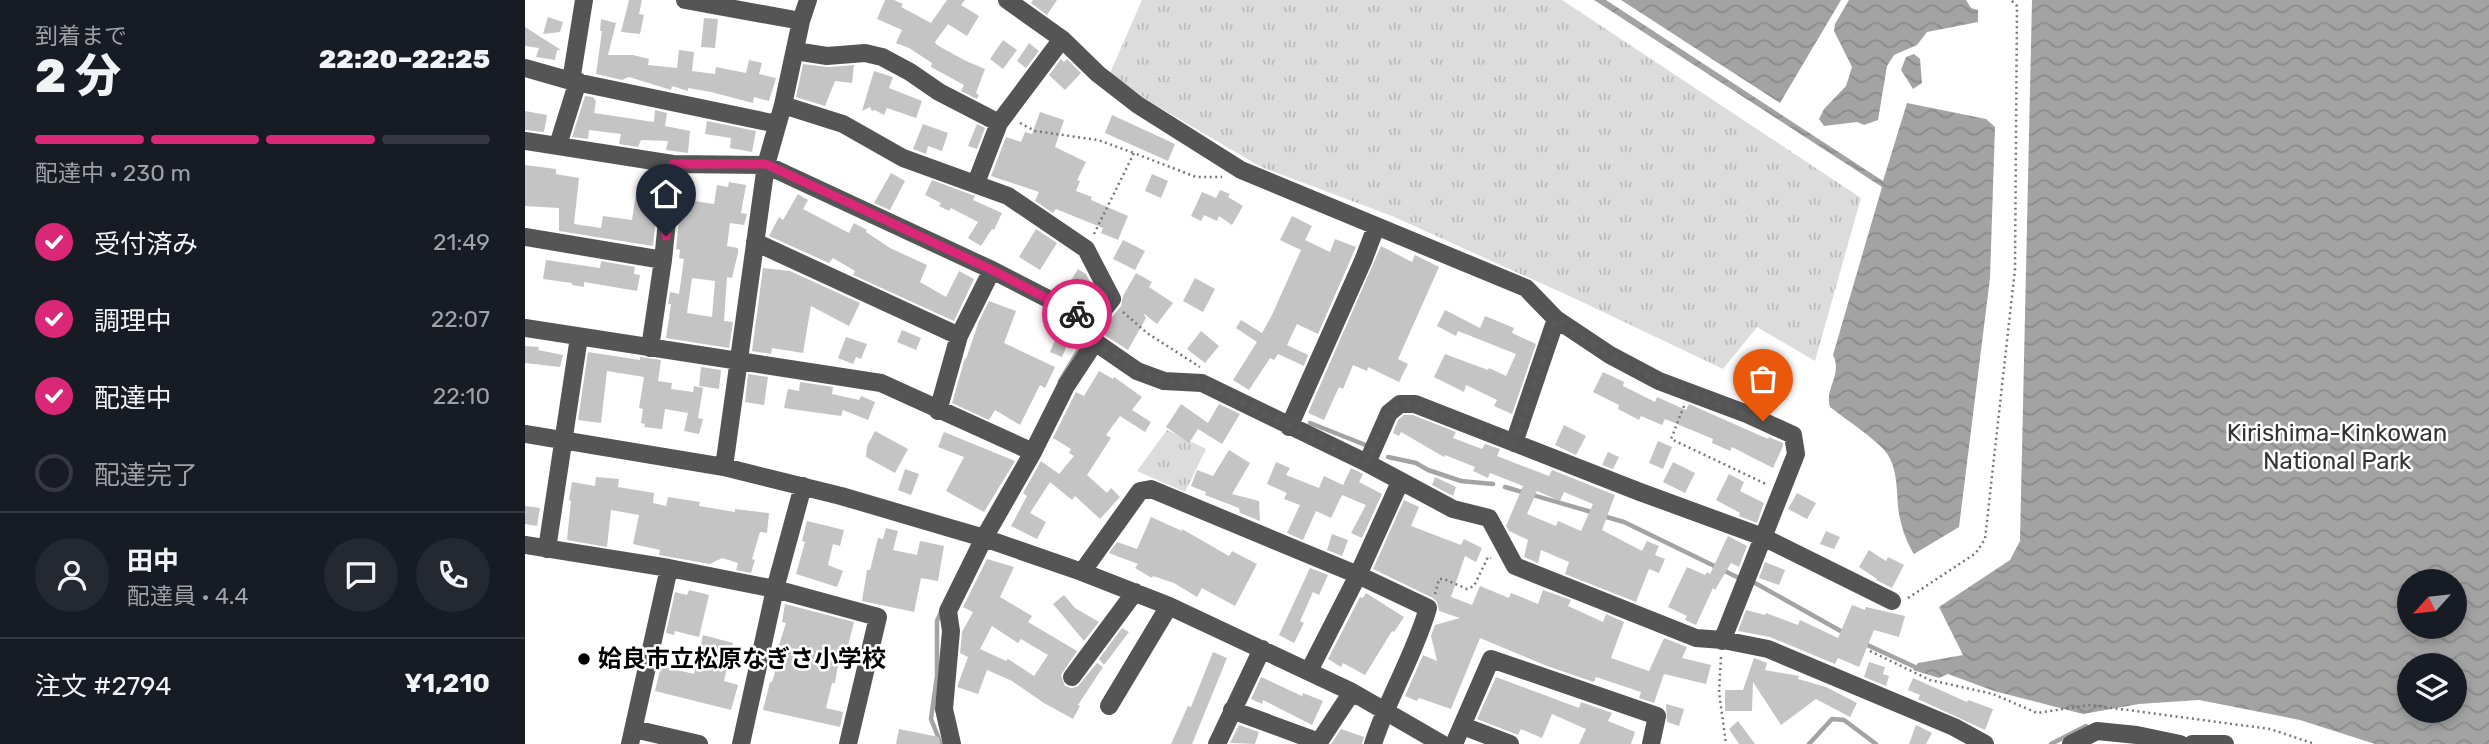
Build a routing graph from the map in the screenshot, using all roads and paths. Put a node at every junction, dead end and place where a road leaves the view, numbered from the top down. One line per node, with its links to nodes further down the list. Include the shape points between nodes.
1 (584, 0): 10 (street)
2 (685, 0): 6 (street)
3 (808, 0): 6 (street)
4 (1007, 0): 7 (street)
5 (2011, 0): 59 (path, via 2017,6 2015,269 1985,539 1976,552 1930,585)
6 (801, 21): 8 (street)
7 (1062, 39): 12 (street); 19 (street, via 1138,105)
8 (795, 51): 11 (street); 12 (street, via 882,57 939,92)
9 (525, 68): 10 (street)
10 (574, 81): 13 (street); 15 (street)
11 (782, 106): 13 (street); 20 (street, via 843,124 903,158)
12 (1003, 119): 16 (path, via 1035,131 1098,140); 20 (street)
13 (777, 124): 18 (street)
14 (525, 141): 15 (street)
15 (558, 145): 17 (street)
16 (1134, 153): 19 (path, via 1196,177 1229,178); 24 (path)
17 (673, 164): 18 (street); 25 (street)
18 (766, 164): 23 (street); 26 (street)
19 (1241, 170): 21 (street)
20 (976, 183): 24 (street, via 1008,196)
21 (1376, 227): 28 (street, via 1526,288); 39 (street)
22 (525, 237): 25 (street)
23 (755, 242): 31 (street); 35 (street)
24 (1086, 249): 27 (street)
25 (663, 260): 34 (street)
26 (992, 270): 29 (street); 31 (street)
27 (1112, 299): 29 (street); 36 (path, via 1147,333 1209,373)
28 (1556, 319): 37 (street, via 1610,355); 42 (street)
29 (1093, 322): 33 (street)
30 (525, 328): 32 (street)
31 (959, 335): 38 (street)
32 (579, 337): 34 (street); 41 (street)
33 (1095, 342): 36 (street, via 1137,371 1164,381 1202,383); 43 (street, via 1066,386)
34 (650, 348): 35 (street)
35 (739, 360): 38 (street, via 881,383); 45 (street)
36 (1212, 388): 39 (street)
37 (1689, 394): 48 (path, via 1671,439); 48 (street, via 1793,435 1796,454)
38 (938, 411): 43 (street)
39 (1289, 427): 44 (street)
40 (525, 434): 41 (street)
41 (564, 440): 45 (street); 52 (street)
42 (1514, 443): 44 (street, via 1415,404 1400,404 1389,413); 49 (street)
43 (1033, 453): 50 (street)
44 (1367, 463): 46 (street)
45 (724, 467): 47 (street)
46 (1400, 482): 53 (street, via 1453,509 1489,518); 56 (street)
47 (803, 486): 50 (street); 57 (street)
48 (1781, 491): 49 (street)
49 (1763, 537): 59 (street); 62 (street)
50 (984, 538): 55 (street); 76 (street, via 949,611 944,709)
51 (525, 545): 52 (street)
52 (547, 548): 54 (street)
53 (1515, 566): 61 (path, via 1489,557 1474,586 1467,589 1439,579); 62 (street, via 1696,638)
54 (669, 568): 57 (street); 72 (street)
55 (1082, 572): 56 (street, via 1140,491 1151,489); 58 (street)
56 (1358, 575): 61 (street); 65 (street)
57 (775, 589): 74 (street); 75 (street, via 877,617)
58 (1135, 592): 60 (street); 66 (street)
59 (1892, 600)
60 (1169, 606): 63 (street); 68 (street)
61 (1428, 608): 70 (street, via 1419,640)
62 (1723, 640): 83 (path, via 1719,692); 84 (street, via 1768,649)
63 (1262, 649): 65 (street); 69 (street)
64 (1870, 652): 89 (path, via 1930,680 1993,694 2037,713 2090,705 2270,729)
65 (1309, 671): 67 (street)
66 (1072, 677)
67 (1352, 692): 69 (street, via 1319,742); 70 (street)
68 (1109, 706)
69 (1232, 710): 77 (street)
70 (1384, 710): 78 (street); 79 (street)
71 (1463, 726): 80 (street); 81 (street); 82 (street, via 1490,659 1657,716)
72 (632, 737): 73 (street)
73 (699, 744)
74 (741, 744)
75 (848, 744)
76 (952, 744)
77 (1217, 744)
78 (1373, 744)
79 (1442, 744)
80 (1454, 744)
81 (1510, 744)
82 (1651, 744)
83 (1726, 744)
84 (1985, 744)
85 (2071, 744): 86 (street, via 2097,731)
86 (2180, 744)
87 (2192, 744): 88 (street)
88 (2225, 744)
89 (2315, 744)

